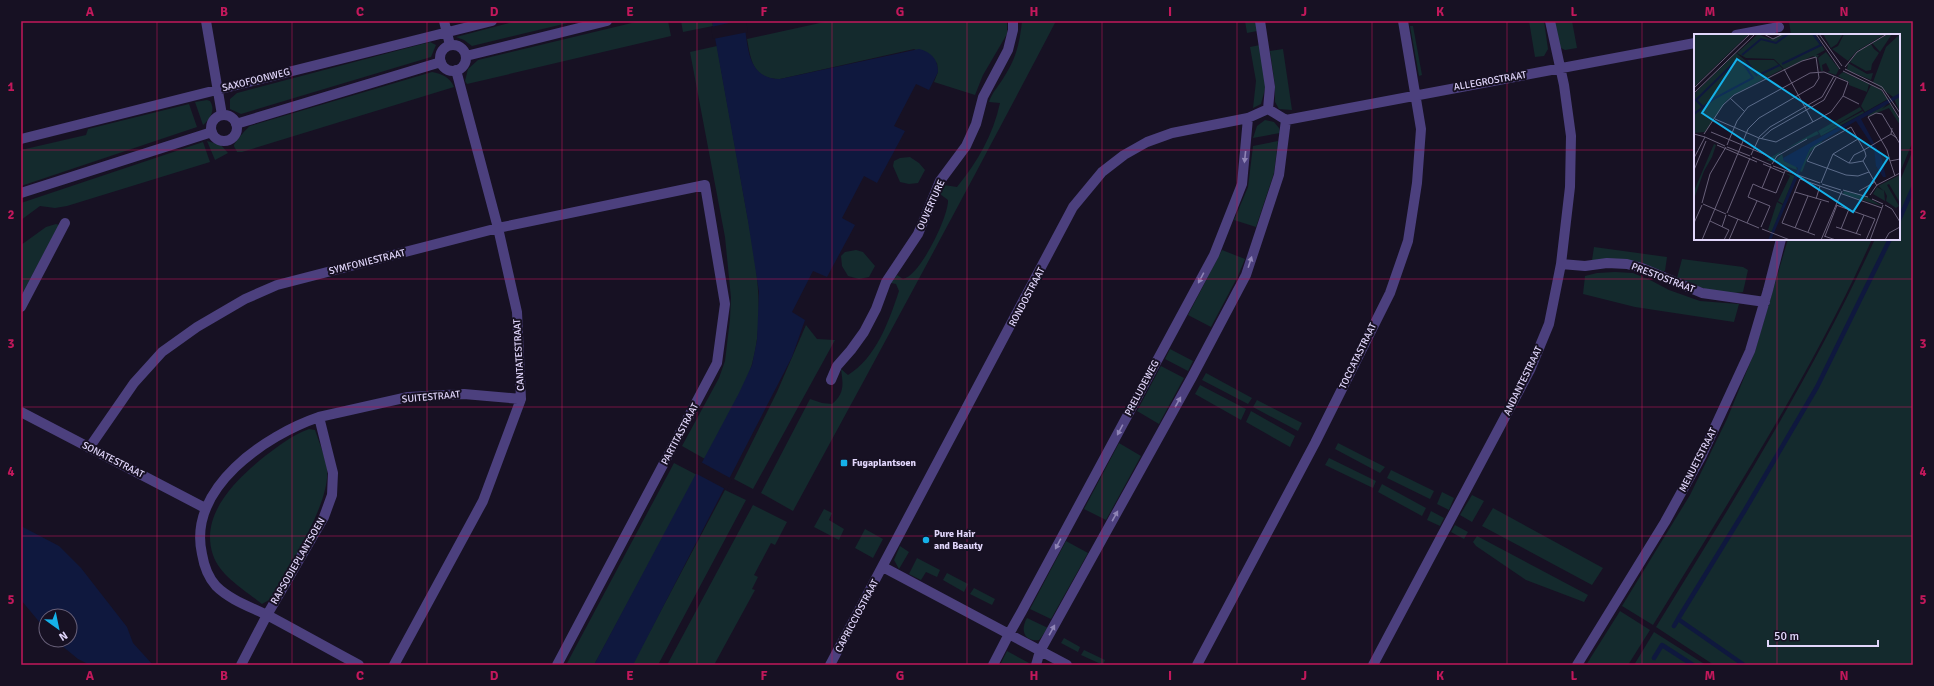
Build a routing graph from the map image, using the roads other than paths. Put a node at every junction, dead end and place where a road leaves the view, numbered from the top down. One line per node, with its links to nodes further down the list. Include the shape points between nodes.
1 (206, 21): 18 (street)
2 (444, 21): 10 (street)
3 (492, 21): 10 (street, SAXOFOONWEG)
4 (607, 21): 14 (street)
5 (1013, 21): 35 (street, OUVERTURE, via 1008,50 983,97 976,124 966,146 940,181 918,234 886,282 864,332 837,366)
6 (1260, 21): 20 (street, via 1270,86)
7 (1403, 21): 19 (street, TOCCATASTRAAT)
8 (1550, 21): 16 (street, ANDANTESTRAAT)
9 (1780, 28): 11 (street)
10 (447, 32): 13 (street); 18 (street, SAXOFOONWEG)
11 (1742, 34)
12 (1694, 43): 16 (street, ALLEGROSTRAAT)
13 (450, 46): 14 (street, via 459,46); 15 (street, via 441,53)
14 (466, 56): 17 (street, via 463,66)
15 (441, 62): 17 (street, via 445,68); 24 (street)
16 (1561, 68): 19 (street, ALLEGROSTRAAT); 32 (street, ANDANTESTRAAT, via 1571,136 1570,187)
17 (456, 70): 30 (street, CANTATESTRAAT)
18 (217, 90): 21 (street); 26 (street, SAXOFOONWEG)
19 (1415, 95): 23 (street, ALLEGROSTRAAT); 53 (street, TOCCATASTRAAT, via 1421,129 1417,183 1408,241 1390,293 1315,443)
20 (1268, 109): 22 (street); 23 (street)
21 (222, 115): 24 (street, via 229,116); 25 (street, via 213,121)
22 (1248, 118): 41 (street, RONDOSTRAAT, via 1153,139 1124,155 1102,172 1074,207); 43 (street, PRELUDEWEG, one-way to 43, via 1242,184 1214,255)
23 (1286, 120): 44 (street, one-way to 23, via 1246,275 1279,175)
24 (236, 124): 25 (street, via 235,133 228,140 220,140)
25 (212, 132): 28 (street)
26 (21, 140)
27 (705, 185): 30 (street, SYMFONIESTRAAT); 48 (street, PARTITASTRAAT, via 725,304 718,363)
28 (21, 193)
29 (65, 223): 34 (street)
30 (498, 228): 36 (street, CANTATESTRAAT, via 516,312); 39 (street, SYMFONIESTRAAT, via 277,285 245,300 197,327 162,352 134,383)
31 (1781, 240): 33 (street, MENUETSTRAAT)
32 (1560, 264): 33 (street, PRESTOSTRAAT, via 1627,264 1702,294); 54 (street, ANDANTESTRAAT, via 1549,324 1530,370)
33 (1765, 302): 55 (street, MENUETSTRAAT, via 1750,351 1702,455 1665,522)
34 (21, 307)
35 (831, 380)
36 (521, 399): 38 (street, SUITESTRAAT, via 464,394 408,397); 47 (street, CANTATESTRAAT, via 483,502)
37 (21, 412): 39 (street, SONATESTRAAT)
38 (319, 416): 40 (street, RAPSODIEPLANTSOEN, via 297,424 268,440 223,478); 42 (street, RAPSODIEPLANTSOEN, via 333,473 332,495 324,517)
39 (89, 448): 40 (street, SONATESTRAAT)
40 (205, 508): 42 (street, RAPSODIEPLANTSOEN, via 199,526 200,546 206,572 217,587)
41 (883, 567): 43 (street); 49 (street, CAPRICCIOSTRAAT)
42 (267, 615): 45 (street); 46 (street)
43 (1009, 634): 44 (street); 50 (street, PRELUDEWEG)
44 (1040, 651): 51 (street); 52 (street)
45 (242, 665)
46 (359, 665)
47 (394, 665)
48 (558, 665)
49 (830, 665)
50 (993, 665)
51 (1036, 665)
52 (1067, 665)
53 (1197, 665)
54 (1374, 665)
55 (1577, 665)

